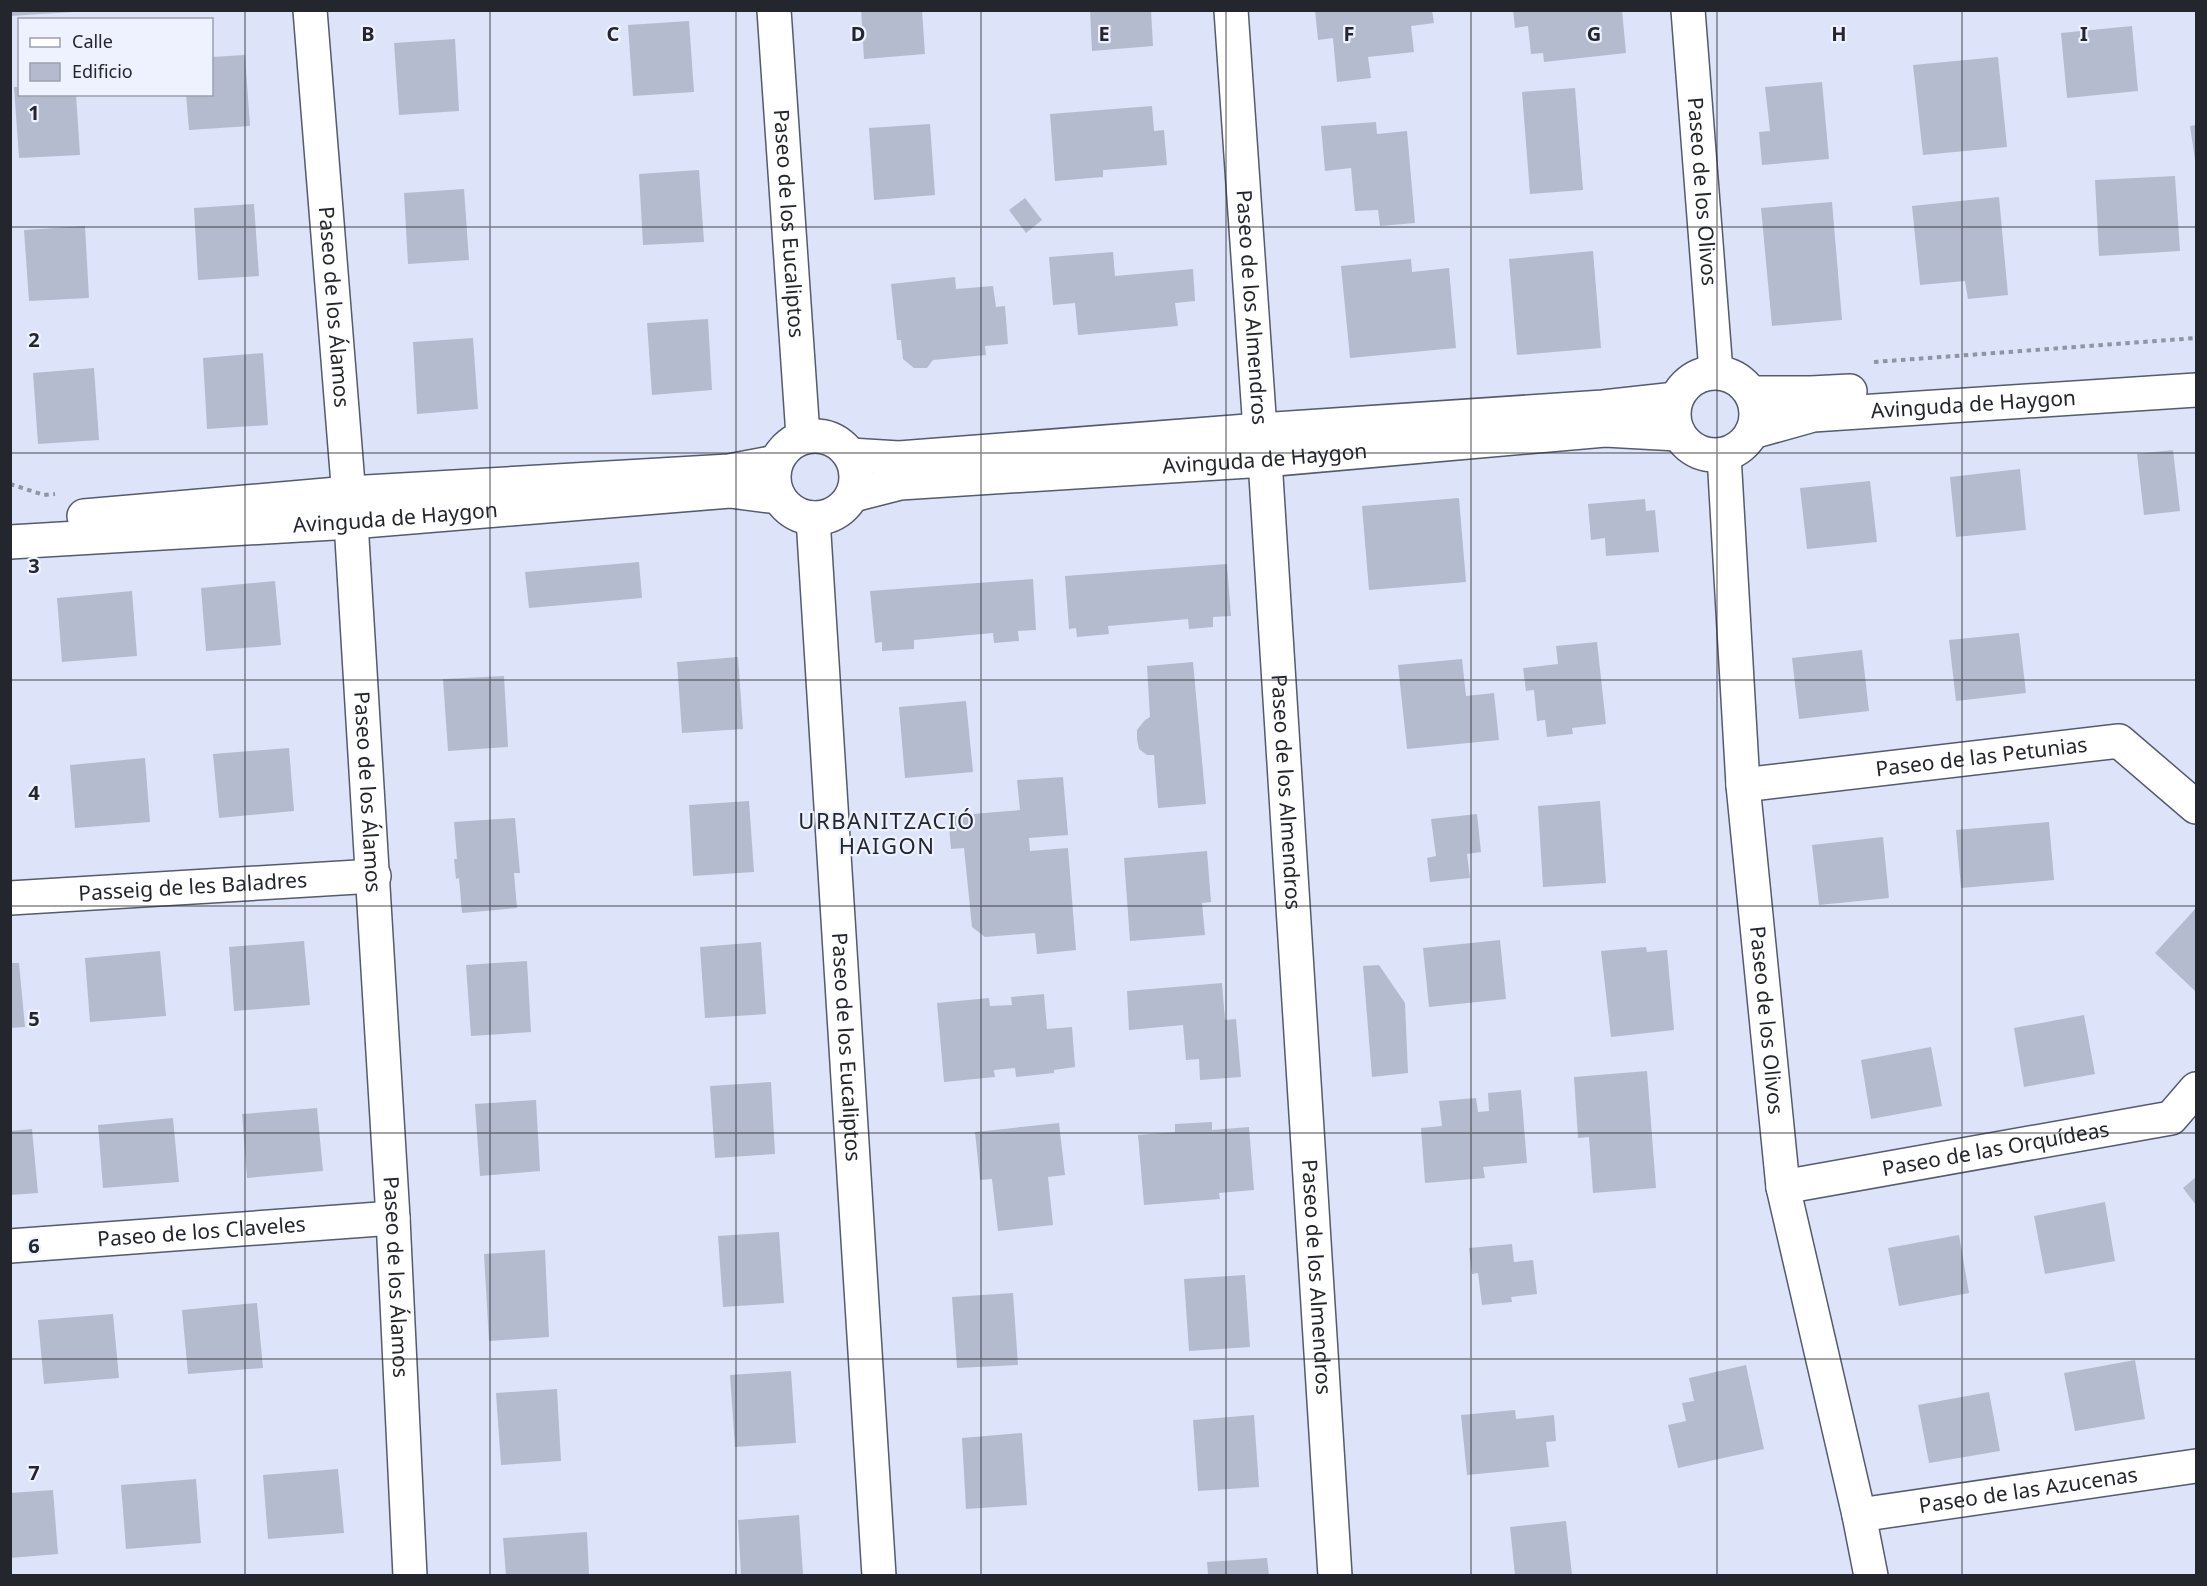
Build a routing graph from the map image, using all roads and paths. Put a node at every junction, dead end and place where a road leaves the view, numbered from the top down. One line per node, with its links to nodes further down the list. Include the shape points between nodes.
1 (310, 10): 19 (street, Paseo de los Álamos)
2 (774, 10): 12 (street, Paseo de los Eucaliptos)
3 (1231, 10): 13 (street, Paseo de los Almendros)
4 (1688, 10): 6 (street, Paseo de los Olivos)
5 (2196, 368): 8 (street, Avinguda de Haygon, via 1811,393)
6 (1716, 372): 8 (street, via 1744,384); 9 (street, via 1685,384)
7 (2196, 390): 10 (street, Avinguda de Haygon, via 1813,415)
8 (1751, 393): 10 (street, via 1756,421)
9 (1676, 399): 11 (street, via 1673,419); 13 (street, Avinguda de Haygon)
10 (1752, 432): 15 (street, via 1745,444)
11 (1678, 434): 13 (street, Avinguda de Haygon, via 1605,430); 15 (street, via 1688,446 1704,454)
12 (803, 436): 14 (street, via 825,436); 16 (street, via 785,447)
13 (1262, 445): 14 (street, Avinguda de Haygon, via 899,458); 17 (street, Avinguda de Haygon, via 900,483); 35 (street, Paseo de los Almendros)
14 (850, 455): 17 (street, via 856,483)
15 (1724, 455): 23 (street, Paseo de los Olivos)
16 (776, 462): 18 (street, via 773,482); 19 (street, Avinguda de Haygon, via 729,471)
17 (853, 495): 20 (street, via 844,506 824,518)
18 (778, 497): 19 (street, Avinguda de Haygon, via 730,490); 20 (street, via 788,510)
19 (350, 508): 21 (street, Avinguda de Haygon); 22 (street, Avinguda de Haygon); 25 (street, Paseo de los Álamos)
20 (813, 518): 34 (street, Paseo de los Eucaliptos)
21 (10, 523)
22 (10, 542)
23 (1743, 785): 24 (street, Paseo de las Petunias, via 2119,741); 28 (street, Paseo de los Olivos)
24 (2196, 807)
25 (374, 876): 26 (street, Passeig de les Baladres); 29 (street, Paseo de los Álamos)
26 (10, 898)
27 (2196, 1089): 28 (street, Paseo de las Orquídeas, via 2171,1118)
28 (1783, 1187): 32 (street, Paseo de los Olivos)
29 (393, 1218): 30 (street, Paseo de los Claveles); 33 (street, Paseo de los Álamos)
30 (10, 1246)
31 (2196, 1466): 32 (street, Paseo de las Azucenas)
32 (1859, 1515): 36 (street, Paseo de los Olivos)
33 (410, 1575)
34 (879, 1575)
35 (1335, 1575)
36 (1871, 1575)

